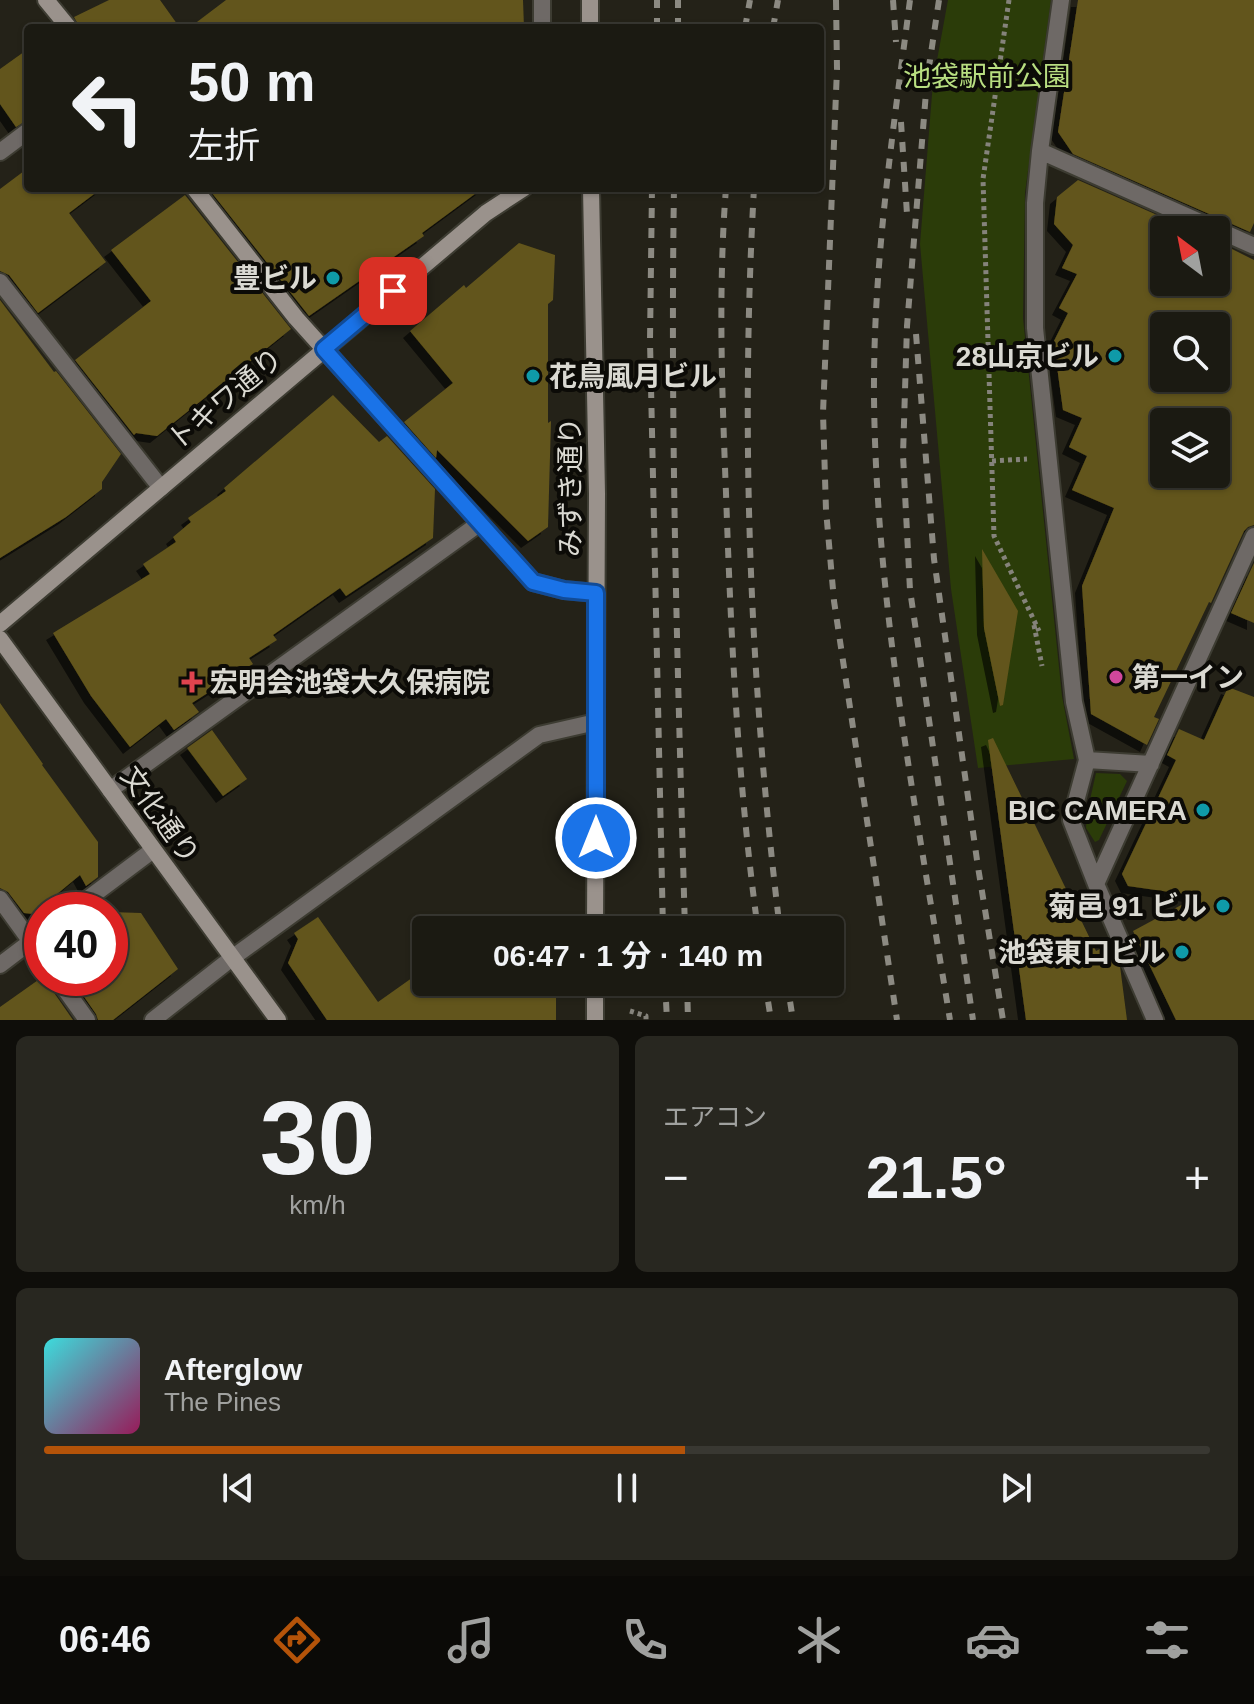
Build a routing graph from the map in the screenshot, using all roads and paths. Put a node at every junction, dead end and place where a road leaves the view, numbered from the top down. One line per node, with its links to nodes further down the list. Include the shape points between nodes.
1 (542, 0): 7 (street)
2 (590, 0): 8 (street)
3 (1009, 0): 24 (path, via 983,179 994,536)
4 (1061, 0): 10 (street)
5 (53, 2): 6 (street)
6 (67, 24)
7 (542, 24)
8 (590, 24)
9 (24, 134): 11 (street)
10 (1040, 151): 15 (street); 26 (street, via 1035,328 1074,702)
11 (0, 152)
12 (197, 192): 17 (street)
13 (518, 192): 17 (street, トキワ通り)
14 (591, 192): 21 (street, みずき通り)
15 (1254, 246)
16 (0, 282): 18 (street)
17 (324, 349): 18 (street, トキワ通り); 19 (street)
18 (161, 488): 22 (street, トキワ通り)
19 (480, 523): 21 (street, via 533,582); 28 (street)
20 (1254, 536): 27 (street)
21 (596, 593): 25 (street, みずき通り)
22 (0, 624)
23 (0, 639): 28 (street, 文化通り)
24 (1046, 645)
25 (596, 722): 33 (street, みずき通り); 36 (street, via 539,735)
26 (1087, 760): 27 (street); 30 (street, via 1071,820)
27 (1151, 764): 30 (street)
28 (110, 790): 29 (street, 文化通り)
29 (153, 850): 31 (street); 36 (street, 文化通り)
30 (1096, 884): 46 (street)
31 (97, 892)
32 (0, 899): 34 (street)
33 (595, 916)
34 (24, 924)
35 (24, 946): 37 (street)
36 (232, 958): 42 (street); 43 (street, 文化通り)
37 (0, 965)
38 (70, 996): 41 (street)
39 (595, 996): 44 (street)
40 (630, 1011): 45 (path)
41 (87, 1020)
42 (153, 1020)
43 (278, 1020)
44 (595, 1020)
45 (646, 1020)
46 (1155, 1020)

